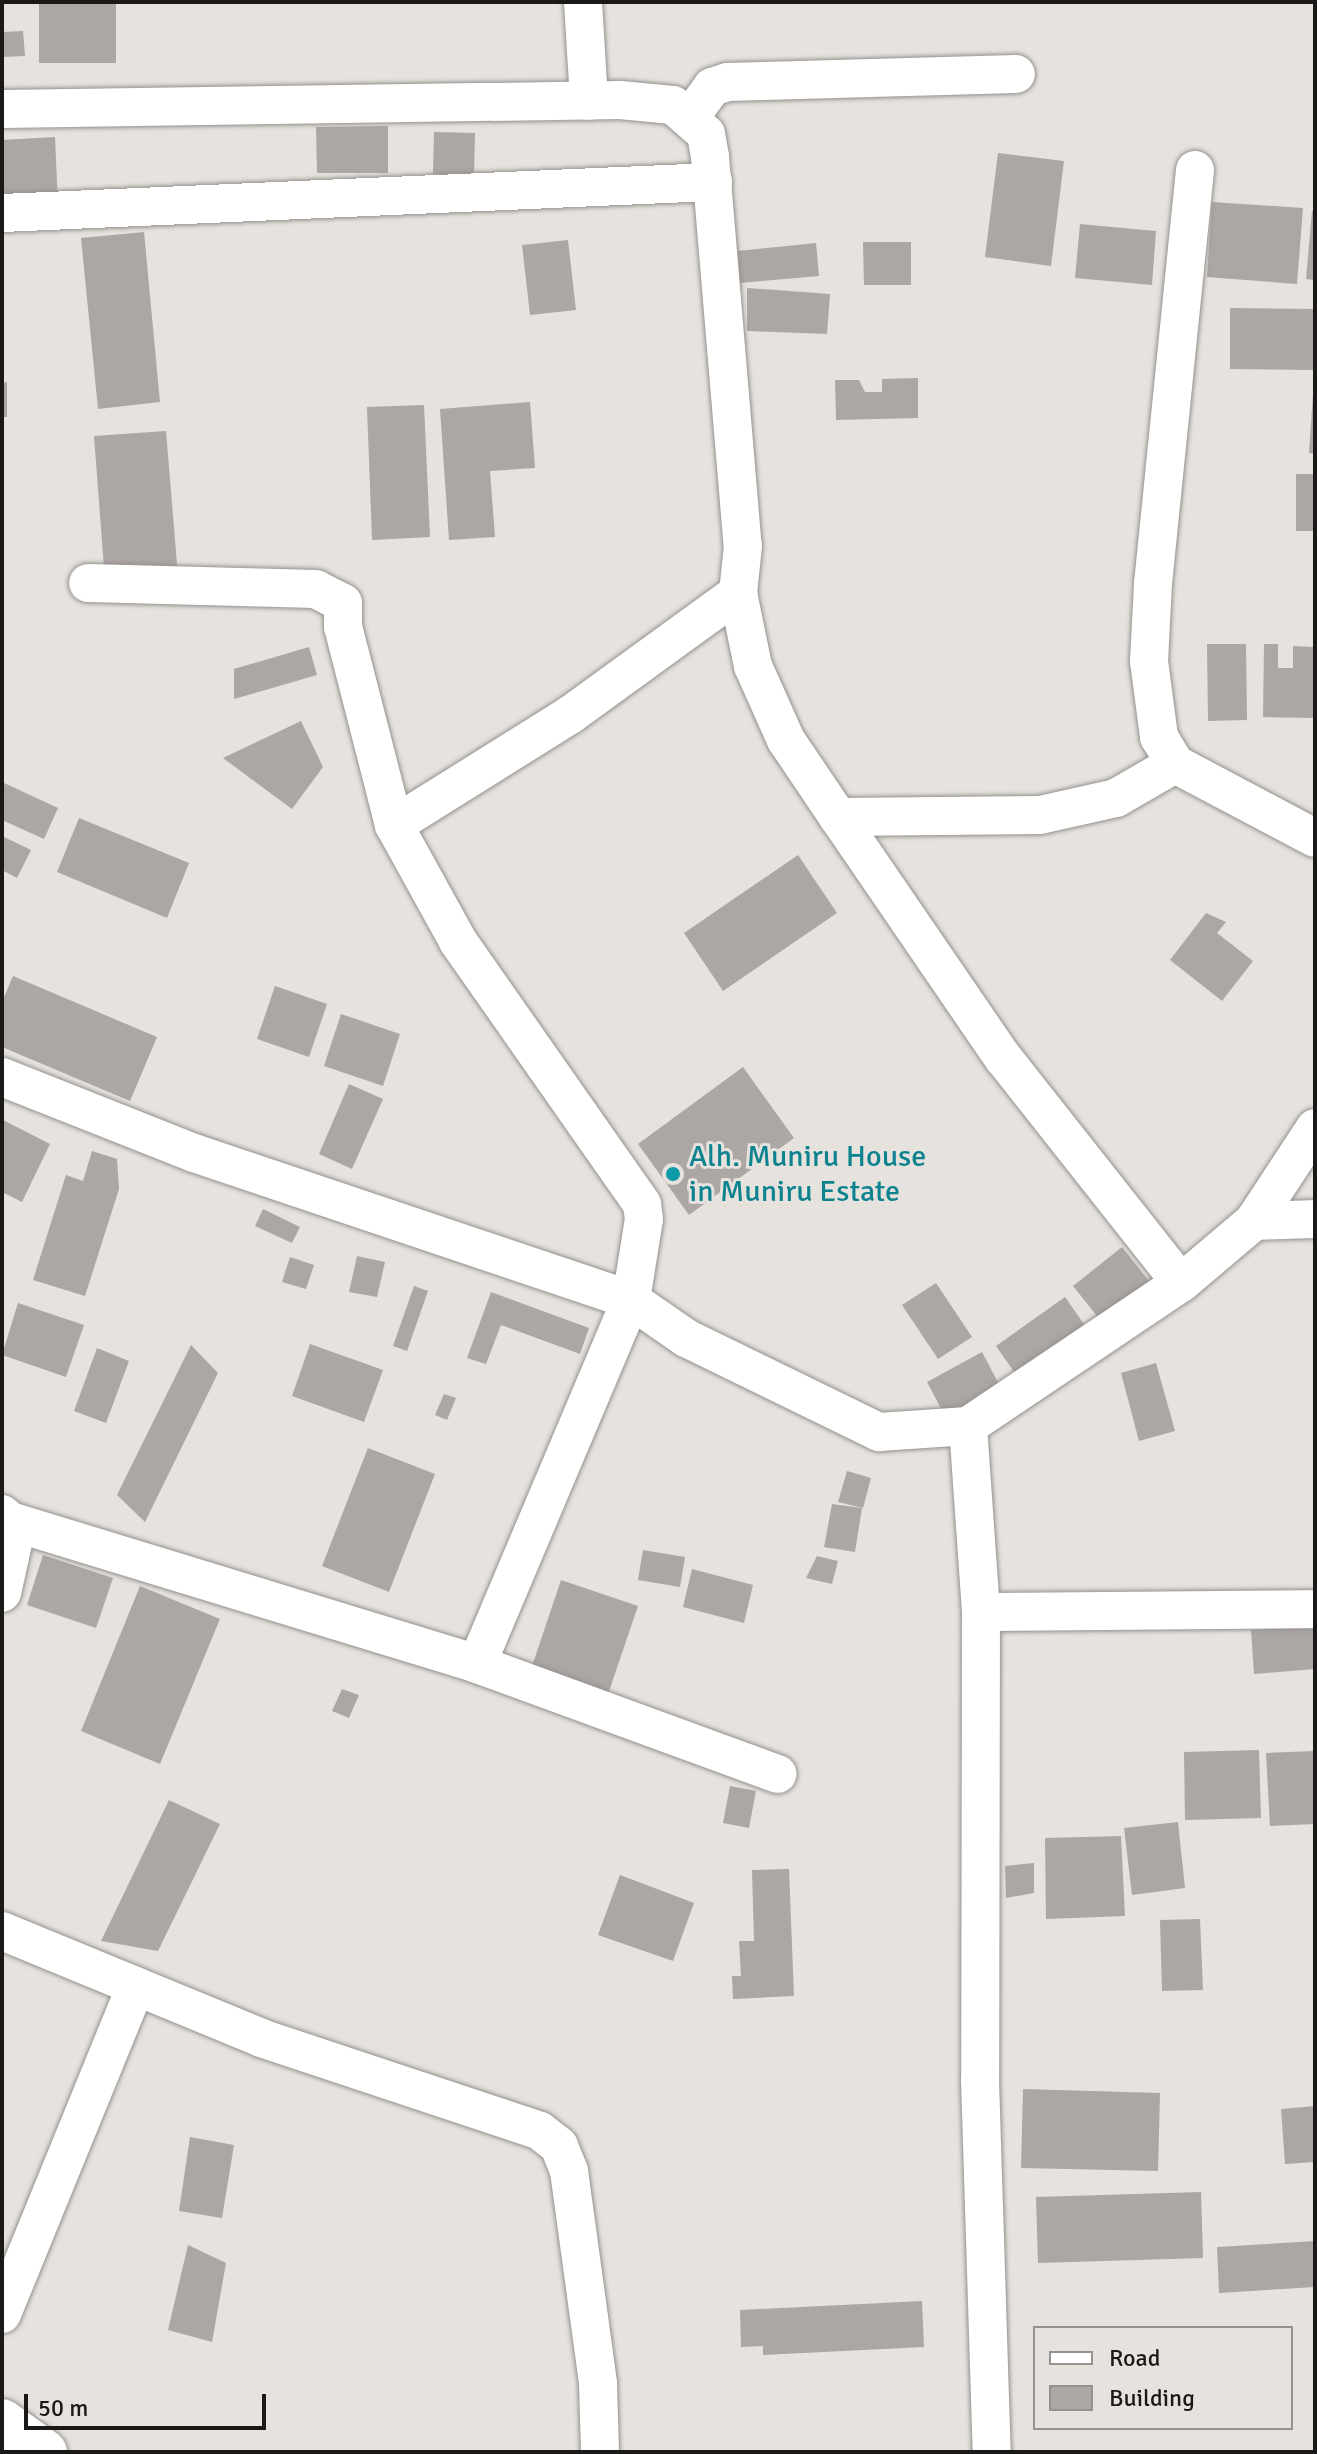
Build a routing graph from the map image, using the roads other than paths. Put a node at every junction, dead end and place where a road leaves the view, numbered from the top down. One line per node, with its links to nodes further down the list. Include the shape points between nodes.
1 (583, 2): 3 (street)
2 (1016, 74): 5 (street, via 727,82 712,87)
3 (589, 101): 4 (street); 5 (street, via 647,100)
4 (2, 109)
5 (691, 116): 7 (street, via 706,134)
6 (1195, 170): 11 (street, via 1149,661 1159,737)
7 (713, 182): 8 (street); 10 (street, via 743,546)
8 (2, 213)
9 (88, 583): 13 (street, via 316,589 343,603 343,627)
10 (738, 593): 12 (street, via 767,705); 13 (street, via 570,715)
11 (1175, 764): 12 (street, via 1116,798 1040,815); 14 (street)
12 (838, 817): 19 (street, via 1004,1059)
13 (394, 825): 20 (street, via 458,941 642,1204)
14 (1315, 838)
15 (2, 1077): 20 (street, via 194,1153)
16 (1315, 1128): 18 (street)
17 (1315, 1219): 18 (street)
18 (1254, 1221): 19 (street)
19 (1181, 1283): 21 (street)
20 (631, 1300): 21 (street, via 686,1338 879,1432); 26 (street)
21 (968, 1426): 25 (street)
22 (6, 1517): 23 (street, via 14,1539); 26 (street)
23 (2, 1593)
24 (1315, 1609): 25 (street)
25 (981, 1612): 34 (street, via 980,2080)
26 (477, 1664): 27 (street)
27 (777, 1774)
28 (2, 1931): 29 (street)
29 (136, 1986): 30 (street); 33 (street, via 261,2038 540,2131 559,2146 569,2171 598,2384)
30 (2, 2314)
31 (2, 2421): 32 (street)
32 (45, 2452)
33 (600, 2452)
34 (992, 2452)

